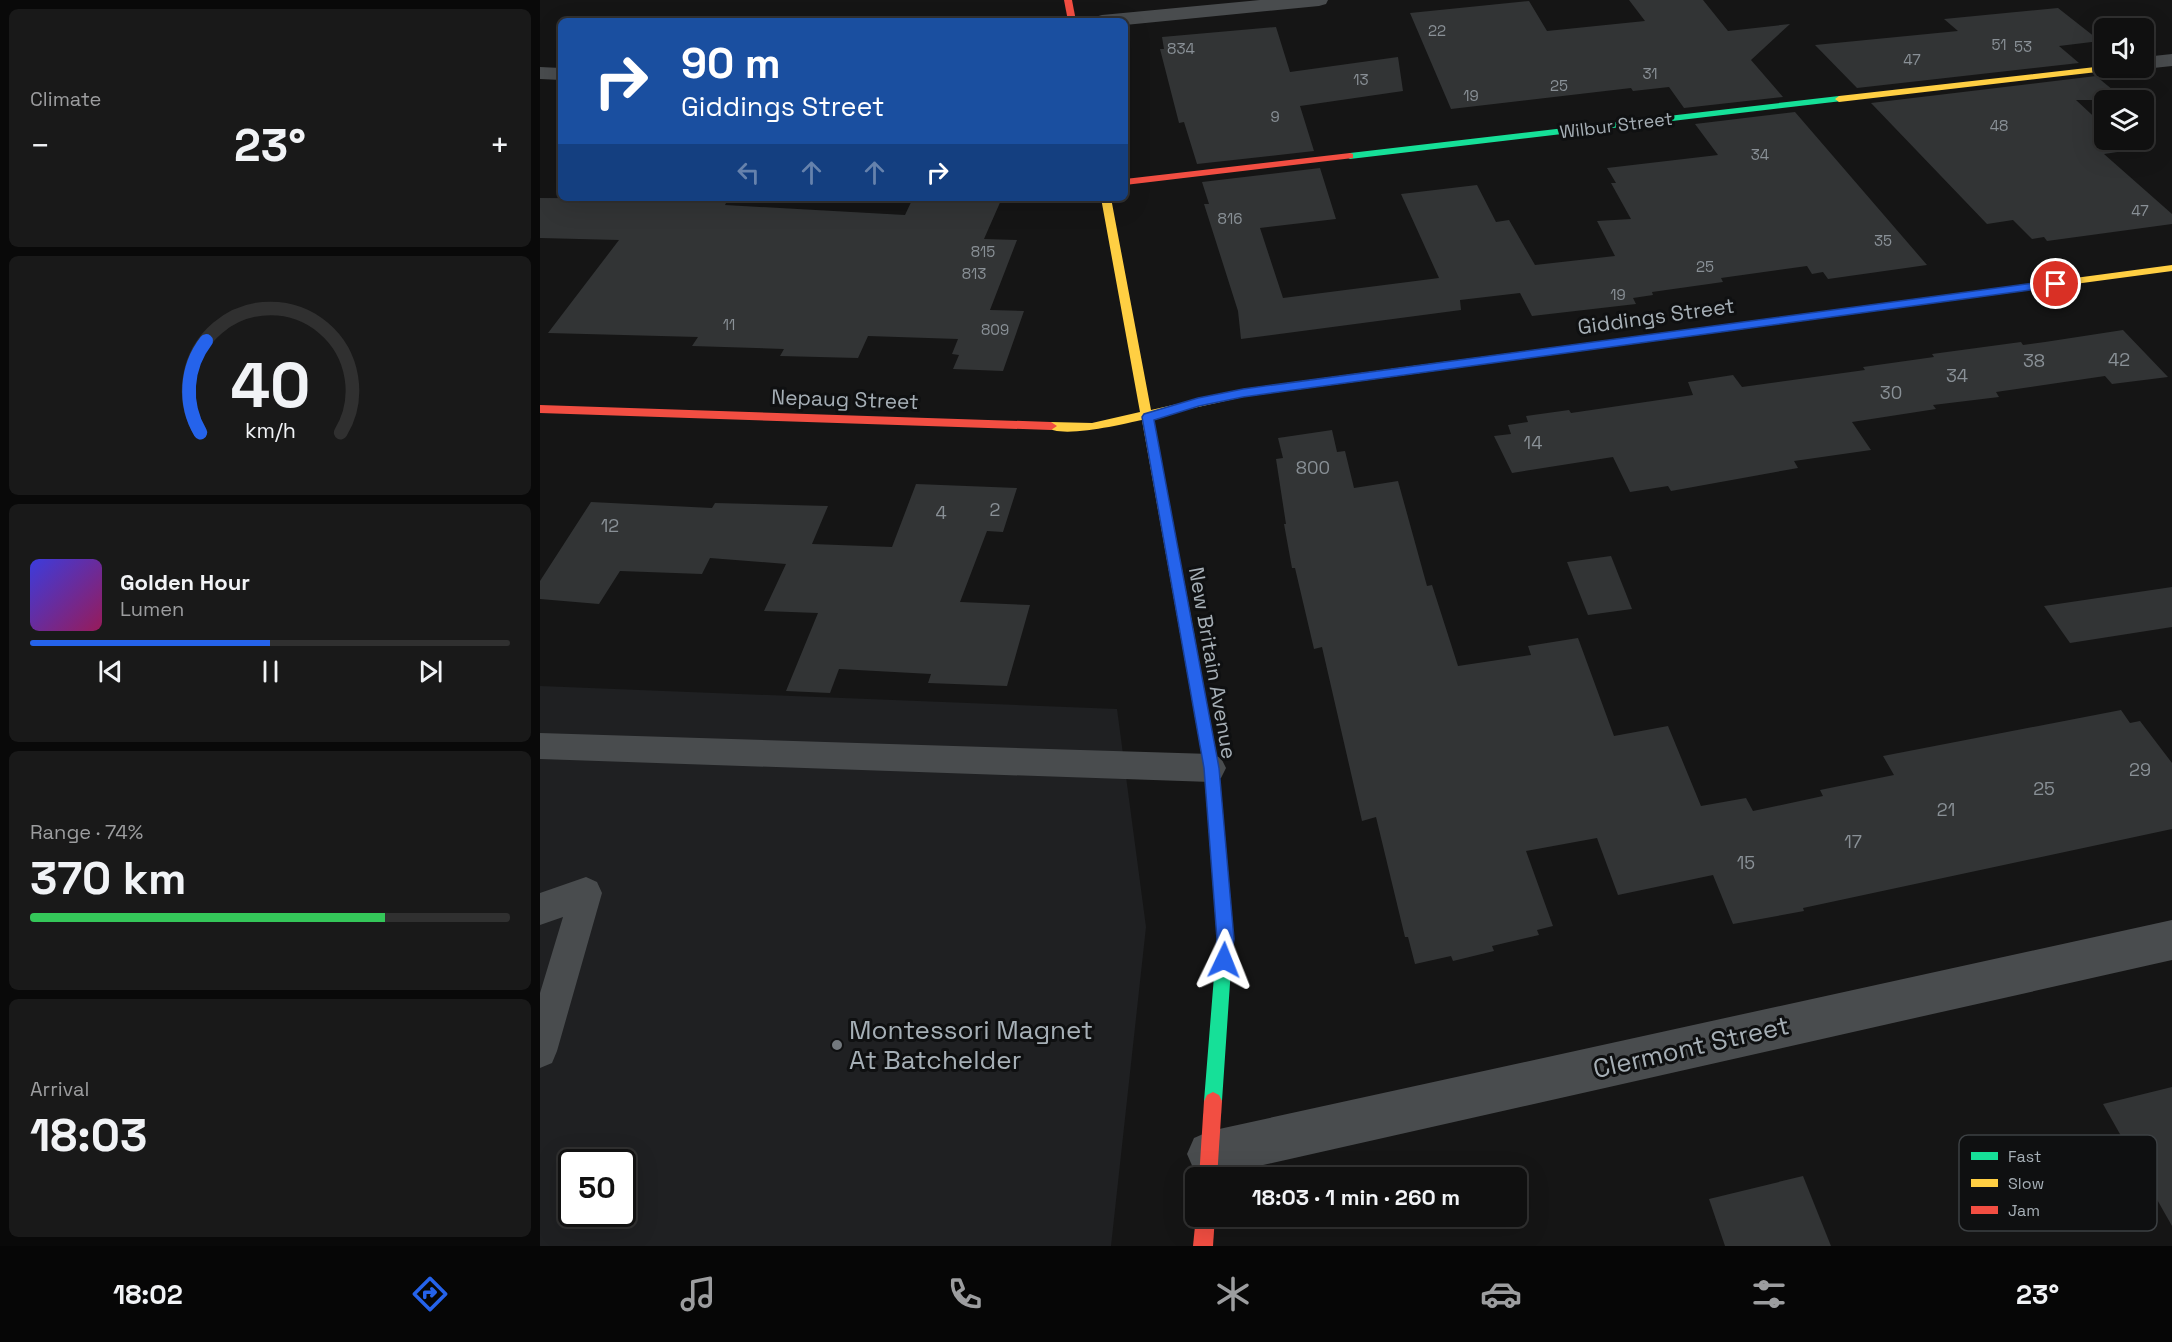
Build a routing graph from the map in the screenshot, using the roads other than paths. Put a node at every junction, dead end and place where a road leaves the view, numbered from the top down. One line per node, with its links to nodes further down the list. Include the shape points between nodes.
1 (1068, 0): 3 (street)
2 (1319, 0): 4 (street)
3 (1071, 18)
4 (1128, 18)
5 (2172, 60): 6 (street)
6 (2154, 62)
7 (2094, 69): 10 (street, Wilbur Street)
8 (540, 73): 9 (street)
9 (558, 74)
10 (1128, 182)
11 (1107, 201): 14 (street, New Britain Avenue)
12 (2172, 268): 14 (street, Giddings Street, via 1243,393)
13 (540, 409): 14 (street, Nepaug Street, via 1067,428)
14 (1148, 417): 16 (street, New Britain Avenue)
15 (540, 746): 16 (lane)
16 (1211, 768): 20 (street, New Britain Avenue, via 1225,939)
17 (540, 909): 19 (lane, via 586,892)
18 (2172, 940): 20 (street, Clermont Street)
19 (540, 1051)
20 (1209, 1166)
21 (1205, 1227): 22 (street)
22 (1203, 1246)

